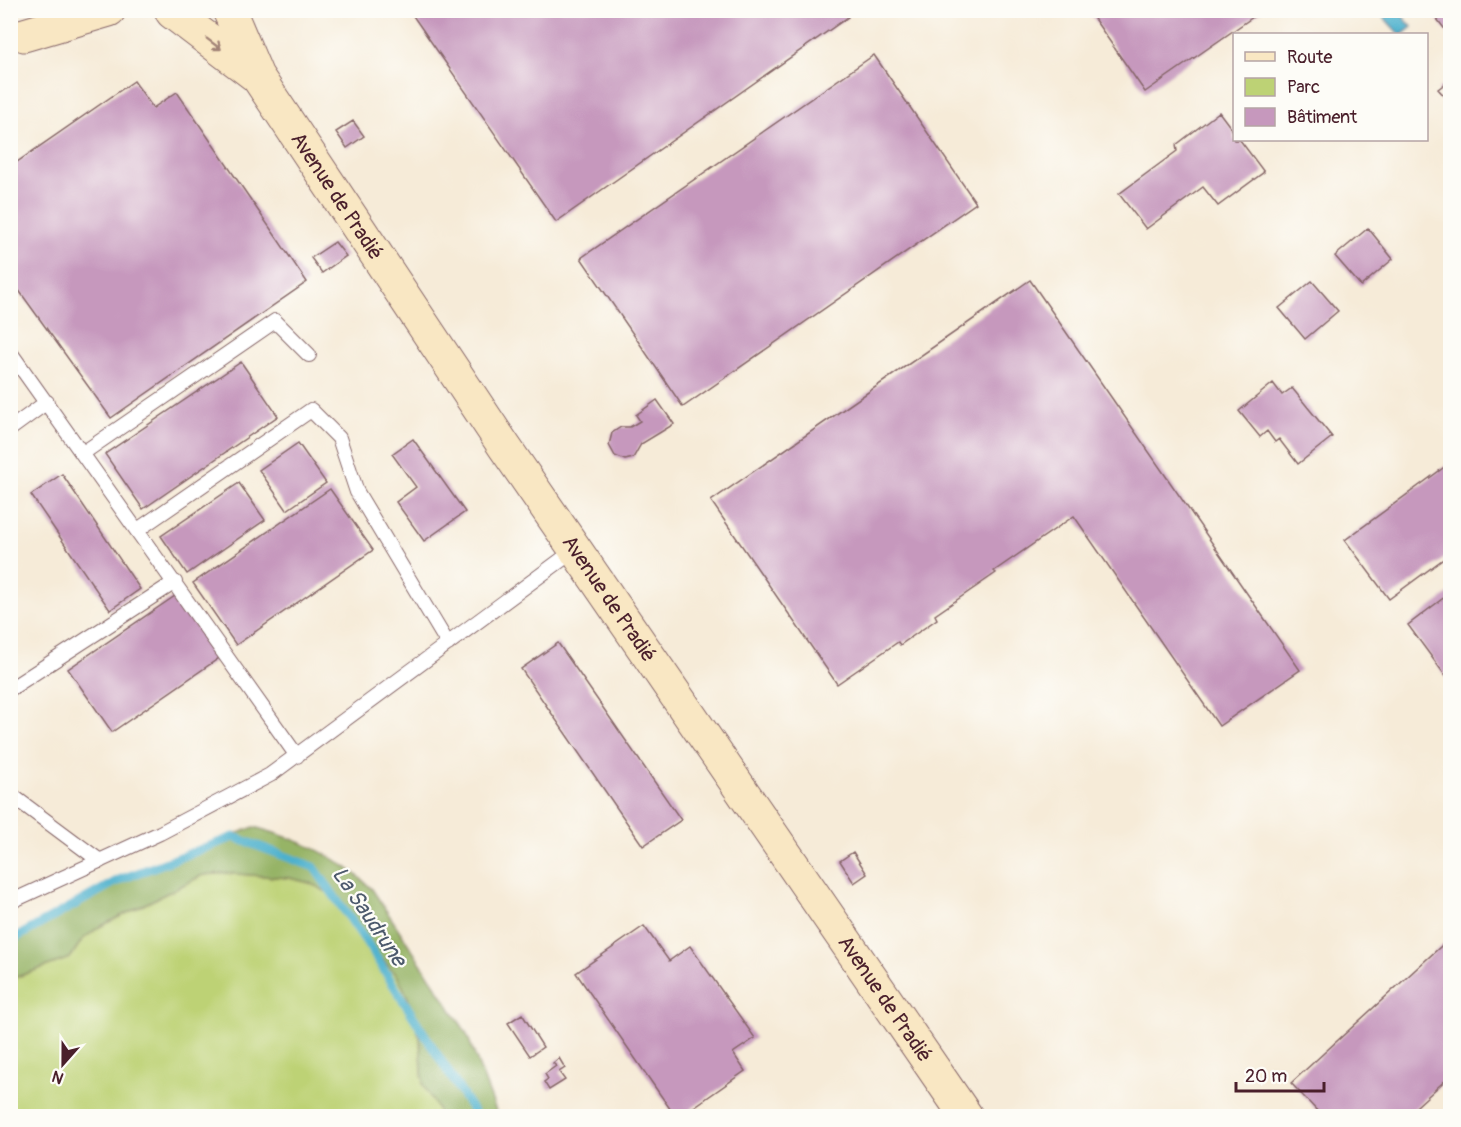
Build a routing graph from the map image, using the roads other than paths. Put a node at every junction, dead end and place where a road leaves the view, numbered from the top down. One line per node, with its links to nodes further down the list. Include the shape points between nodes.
1 (49, 10): 5 (street)
2 (109, 10): 5 (street)
3 (229, 10): 6 (street, Avenue de Pradié)
4 (165, 11): 6 (street, Avenue de Pradié, one-way to 6)
5 (17, 39)
6 (257, 76): 13 (street, Avenue de Pradié)
7 (10, 352): 9 (lane)
8 (309, 355): 11 (lane, via 275,321)
9 (47, 402): 10 (lane); 11 (lane)
10 (10, 429)
11 (83, 453): 12 (lane)
12 (138, 529): 14 (lane); 15 (lane, via 311,410 339,438 357,492)
13 (576, 549): 15 (lane); 21 (street, Avenue de Pradié)
14 (175, 582): 16 (lane); 17 (lane)
15 (448, 644): 17 (lane)
16 (10, 689)
17 (297, 756): 19 (lane, via 270,775)
18 (10, 794): 19 (lane)
19 (100, 861): 20 (lane)
20 (10, 903)
21 (966, 1116)

